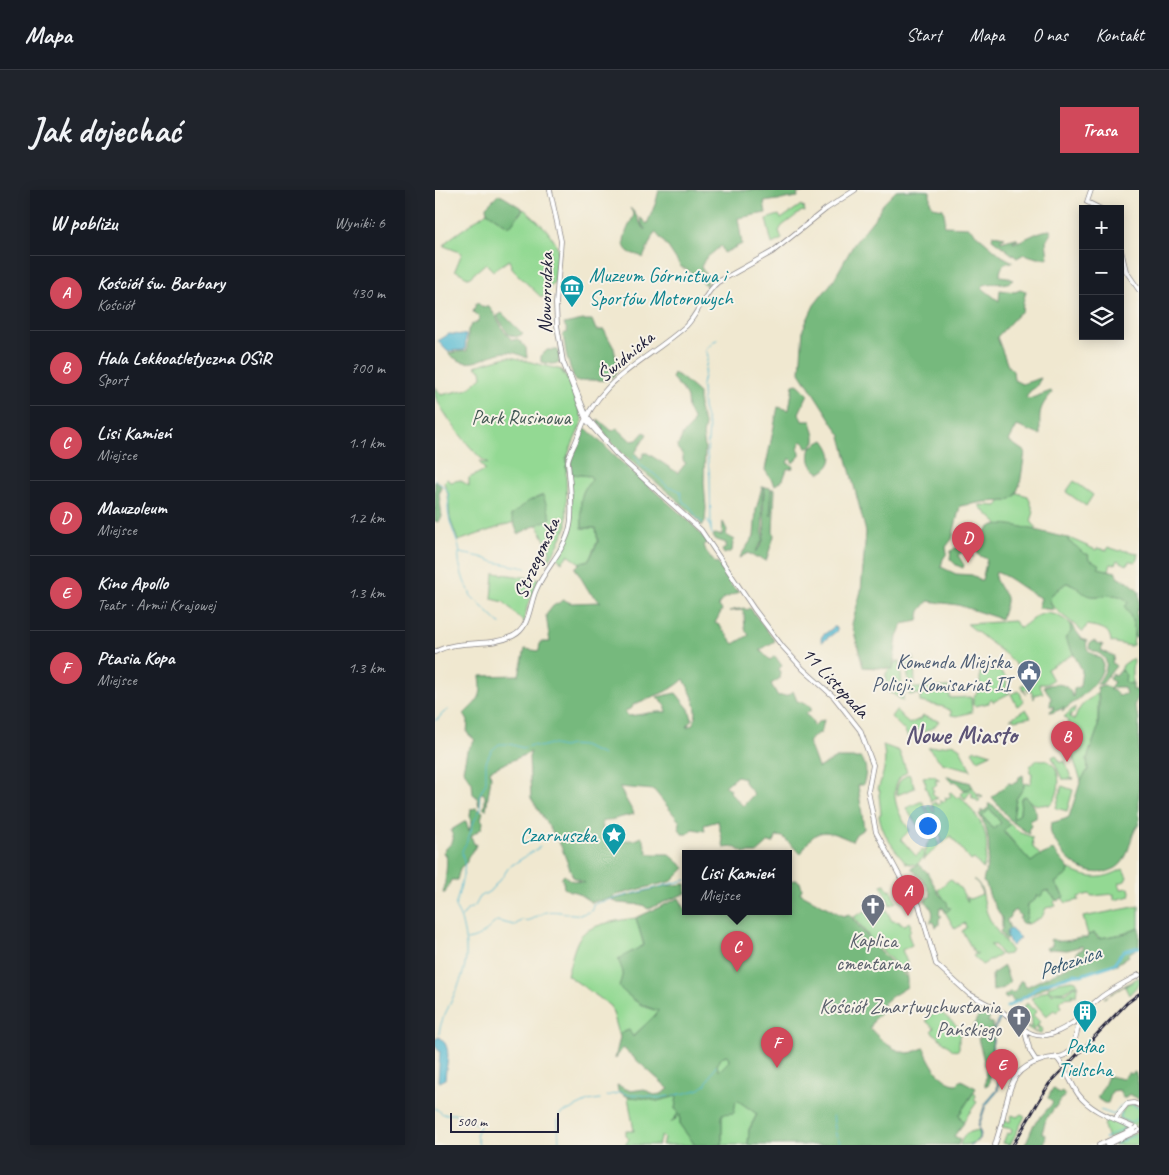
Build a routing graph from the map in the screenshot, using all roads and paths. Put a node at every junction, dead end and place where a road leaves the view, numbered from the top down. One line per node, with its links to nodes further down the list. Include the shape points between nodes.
1 (551, 190): 7 (main road, Noworudzka, via 561,237 556,313); 10 (main road, Noworudzka, via 563,237 559,328 567,365)
2 (855, 190): 9 (main road, Świdnicka, via 773,252 716,283 688,324 623,373)
3 (1091, 190): 4 (main road, via 1087,202)
4 (1093, 205)
5 (1121, 250): 6 (main road, via 1127,271)
6 (1139, 290)
7 (563, 362): 8 (main road); 12 (main road, Noworudzka)
8 (557, 366)
9 (600, 398): 11 (main road, Świdnicka); 12 (main road, Świdnicka)
10 (584, 411): 11 (main road); 12 (main road, Noworudzka)
11 (590, 412): 12 (main road, Świdnicka)
12 (587, 422): 13 (main road, Strzegomska, via 568,461 569,532 541,578 523,628 500,641 458,644); 17 (main road, 11 Listopada, via 702,528 782,646 835,697 862,734 873,765 868,791 875,830 919,905 935,964 971,996)
13 (435, 652)
14 (1139, 975): 15 (main road, via 1100,998)
15 (1083, 1016): 16 (main road); 18 (main road)
16 (1069, 1024): 17 (main road, via 1043,1036 1029,1033); 18 (main road)
17 (1022, 1027): 21 (main road, 11 Listopada)
18 (1076, 1034): 19 (main road, via 1071,1049)
19 (1063, 1056): 20 (main road); 22 (main road)
20 (1056, 1057): 21 (main road); 22 (main road)
21 (1037, 1062): 26 (main road, via 1023,1070 1011,1084)
22 (1061, 1063): 24 (main road, via 1075,1089 1088,1104)
23 (1139, 1105): 24 (main road, via 1128,1104)
24 (1116, 1119): 25 (main road)
25 (1137, 1128): 27 (main road); 28 (main road)
26 (995, 1145)
27 (1099, 1145)
28 (1107, 1145)

